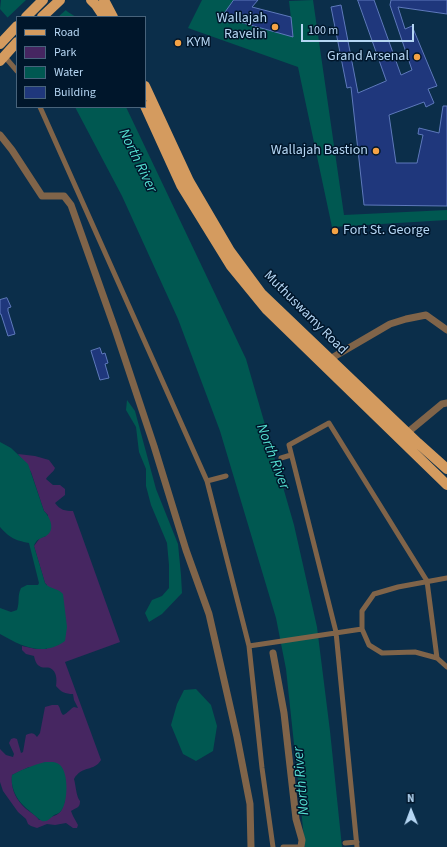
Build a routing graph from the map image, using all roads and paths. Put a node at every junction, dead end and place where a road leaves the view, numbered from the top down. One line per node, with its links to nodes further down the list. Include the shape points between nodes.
1 (43, 0): 5 (main road)
2 (59, 0): 6 (main road)
3 (92, 0): 7 (main road)
4 (104, 0): 8 (main road)
5 (27, 16)
6 (43, 16)
7 (103, 16)
8 (112, 16)
9 (14, 29): 11 (main road)
10 (16, 43): 12 (main road)
11 (0, 44)
12 (2, 59): 13 (street)
13 (16, 70)
14 (146, 88): 19 (main road, Muthuswamy Road, via 189,181 230,251 261,293)
15 (40, 108): 26 (street)
16 (146, 108): 27 (main road, Muthuswamy Road, via 181,185 231,266 267,310)
17 (0, 135): 38 (street, via 42,196 64,196 71,206 115,329 209,614 250,804)
18 (447, 330): 19 (street, via 426,315 406,319 390,324)
19 (330, 359): 21 (main road, Muthuswamy Road)
20 (447, 403): 21 (street, via 442,404)
21 (407, 433): 24 (main road, Muthuswamy Road)
22 (291, 455): 23 (street); 29 (street, via 289,445 329,423); 31 (street)
23 (282, 458)
24 (447, 469)
25 (226, 476): 26 (street)
26 (207, 481): 32 (street)
27 (447, 485)
28 (447, 578): 29 (street)
29 (427, 581): 30 (street, via 374,594 362,611); 34 (street)
30 (362, 629): 31 (street); 34 (street, via 369,645 382,653 415,652)
31 (336, 632): 32 (street); 37 (street)
32 (249, 646): 39 (street)
33 (273, 653): 42 (street, via 284,713)
34 (437, 658): 35 (street)
35 (447, 667)
36 (346, 843): 37 (street)
37 (357, 844)
38 (251, 847)
39 (273, 847)
40 (282, 847): 41 (street)
41 (298, 847)
42 (301, 847)

